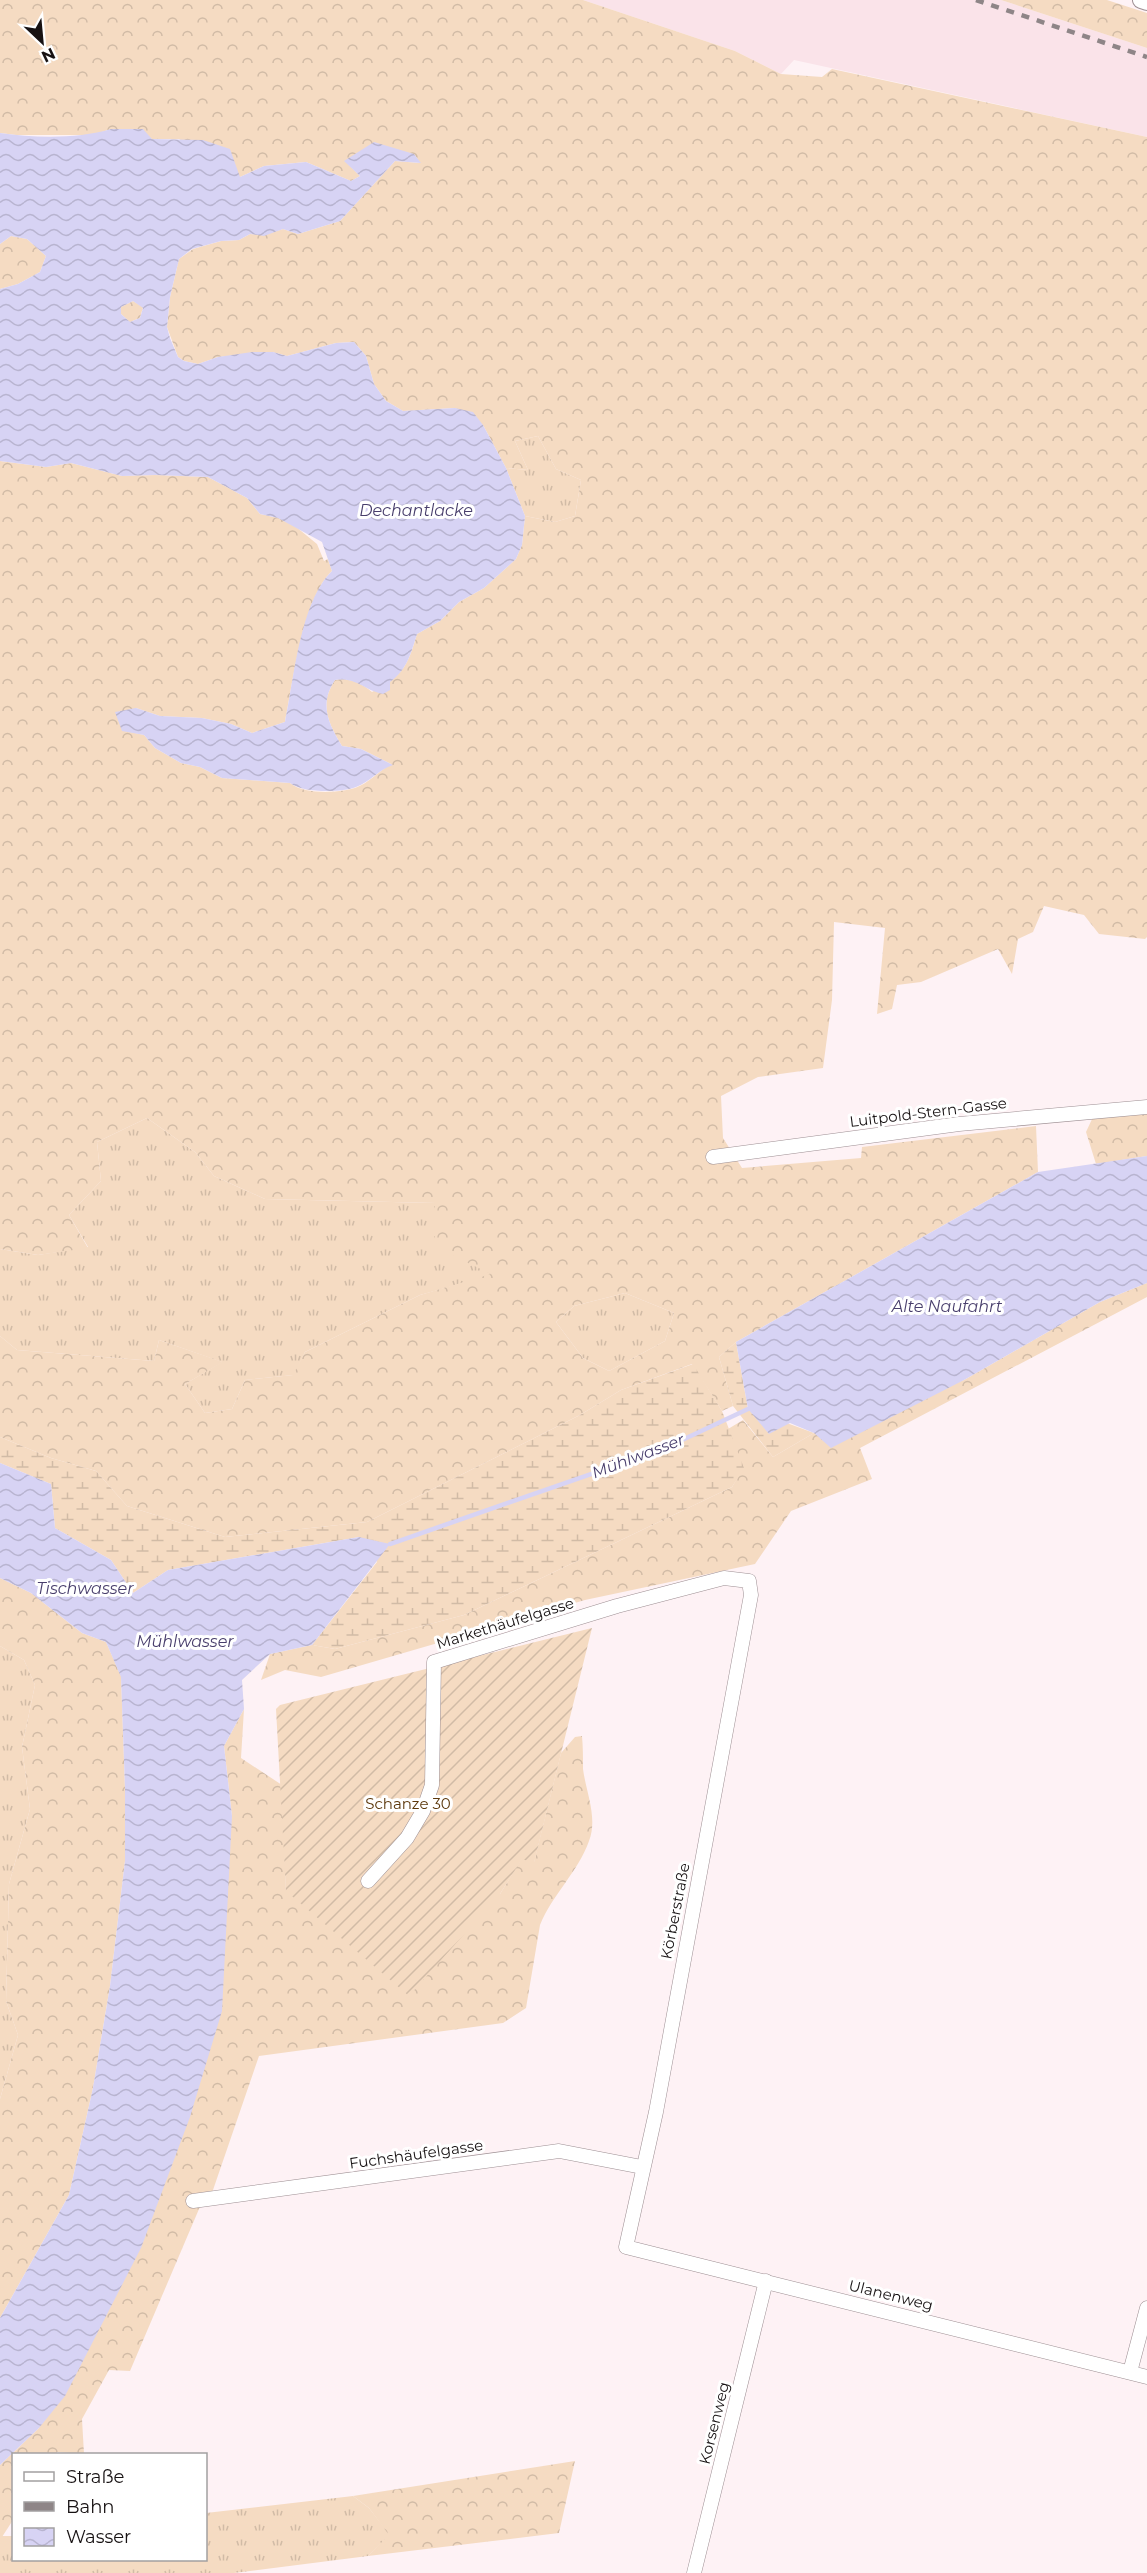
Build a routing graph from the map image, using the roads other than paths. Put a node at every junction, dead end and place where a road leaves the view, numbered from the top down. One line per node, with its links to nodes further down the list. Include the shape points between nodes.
1 (1141, 0): 2 (street)
2 (1147, 2)
3 (1147, 1107): 4 (street, Luitpold-Stern-Gasse, via 959,1124)
4 (713, 1157)
5 (749, 1581): 6 (street, Markethäufelgasse, via 713,1581 434,1662 432,1785 407,1838); 7 (street, Körberstraße, via 751,1596 656,2112)
6 (368, 1881)
7 (642, 2167): 8 (street, Fuchshäufelgasse, via 559,2151); 9 (street, Körberstraße)
8 (193, 2201)
9 (626, 2247): 10 (street, Ulanenweg)
10 (766, 2281): 12 (street, Ulanenweg); 14 (street, Korsenweg)
11 (1147, 2308): 12 (street)
12 (1130, 2372): 13 (street, Ulanenweg)
13 (1147, 2377)
14 (694, 2573)

